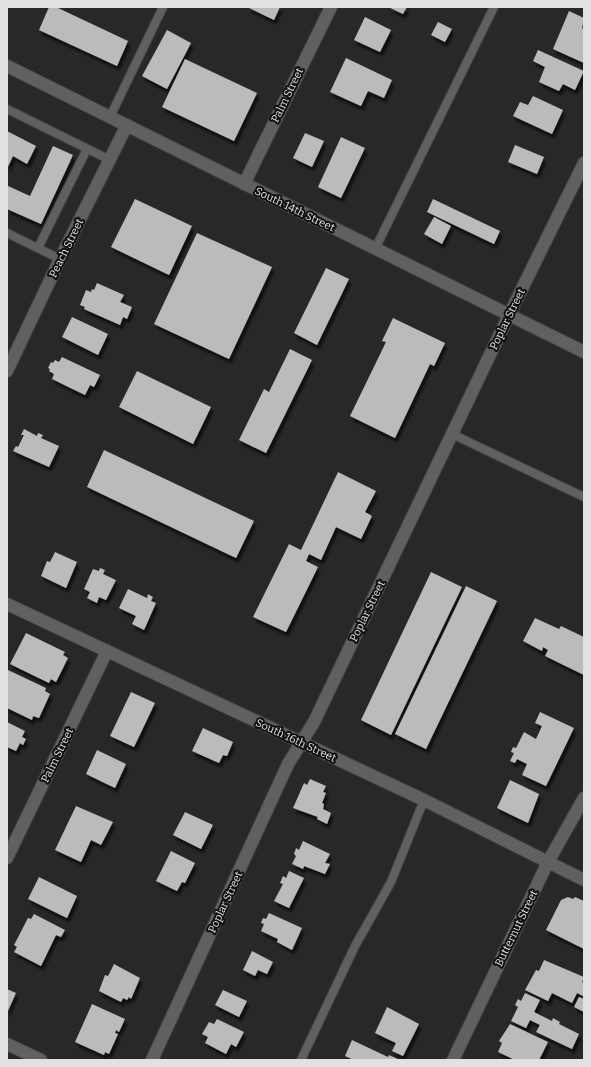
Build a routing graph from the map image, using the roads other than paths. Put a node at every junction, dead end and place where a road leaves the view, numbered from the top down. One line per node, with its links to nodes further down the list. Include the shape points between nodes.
1 (163, 7): 6 (lane)
2 (331, 7): 11 (street, Palm Street)
3 (494, 7): 14 (lane)
4 (7, 66): 6 (street, South 14th Street)
5 (7, 109): 8 (lane)
6 (110, 117): 7 (street, South 14th Street)
7 (127, 125): 9 (street, Peach Street); 11 (street, South 14th Street)
8 (87, 149): 9 (lane); 13 (lane)
9 (110, 160): 15 (street, Peach Street)
10 (584, 163): 16 (street, Poplar Street)
11 (244, 184): 14 (street, South 14th Street)
12 (7, 232): 13 (lane)
13 (38, 248): 15 (lane)
14 (375, 249): 16 (street, South 14th Street)
15 (60, 259): 18 (street, Peach Street)
16 (509, 315): 17 (street, South 14th Street); 19 (street, Poplar Street)
17 (584, 352)
18 (7, 371)
19 (452, 434): 20 (lane); 23 (street, Poplar Street, via 314,722)
20 (584, 497)
21 (7, 604): 22 (street, South 16th Street)
22 (107, 652): 23 (street, South 16th Street); 26 (street, Palm Street)
23 (301, 743): 25 (street, South 16th Street); 31 (street, Poplar Street, via 288,764)
24 (584, 798): 27 (street, Butternut Street)
25 (424, 800): 27 (street, South 16th Street); 32 (lane, via 390,882 355,946)
26 (7, 858)
27 (548, 862): 28 (street, South 16th Street); 33 (street, Butternut Street)
28 (584, 880)
29 (7, 1044): 30 (street)
30 (40, 1060)
31 (152, 1060)
32 (301, 1060)
33 (453, 1060)

